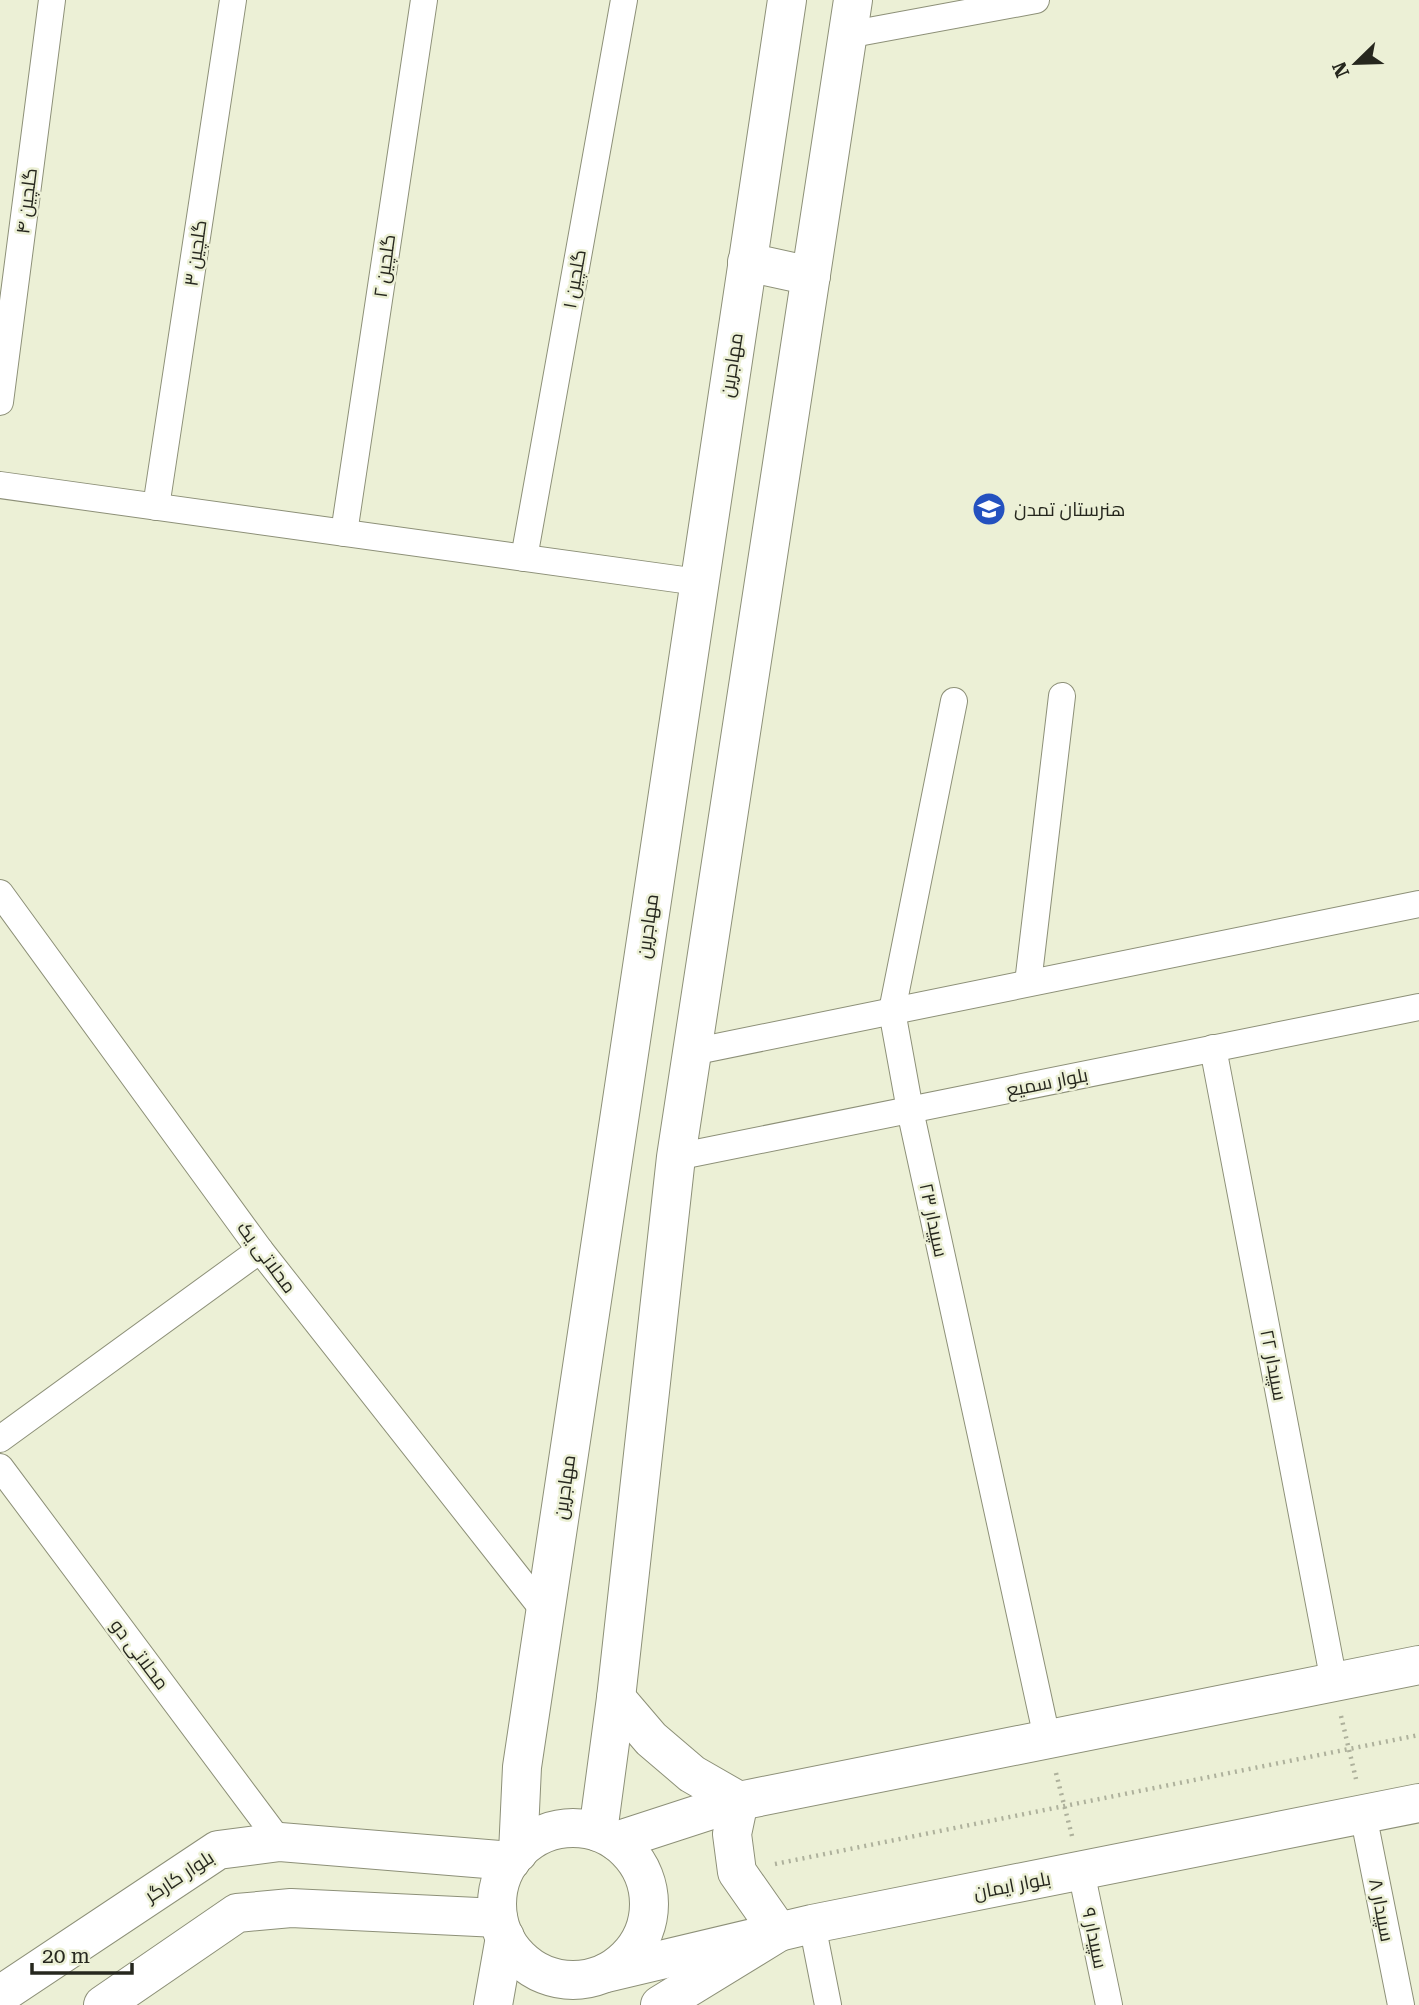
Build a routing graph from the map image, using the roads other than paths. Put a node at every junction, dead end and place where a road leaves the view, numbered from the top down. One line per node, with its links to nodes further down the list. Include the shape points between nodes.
1 (52, 0): 10 (street, گلچین ۴)
2 (233, 0): 12 (street, گلچین ۳)
3 (424, 0): 13 (street, گلچین ۲)
4 (624, 0): 14 (street, گلچین ۱)
5 (787, 0): 8 (main road, مهاجرین)
6 (1036, 0): 7 (street)
7 (850, 18): 9 (main road)
8 (747, 262): 9 (main road); 15 (main road, مهاجرین)
9 (811, 276): 24 (main road)
10 (0, 401)
11 (0, 485): 12 (street)
12 (156, 507): 13 (street)
13 (344, 533): 14 (street)
14 (524, 558): 15 (street)
15 (698, 582): 30 (main road, مهاجرین)
16 (1062, 696): 20 (street)
17 (954, 701): 22 (street, سپیدار ۲۳)
18 (0, 892): 27 (street, محلاتی یک)
19 (1419, 904): 20 (street)
20 (1028, 984): 22 (street)
21 (1419, 1007): 23 (street, بلوار سمیع)
22 (892, 1011): 24 (street); 25 (street, سپیدار ۲۳)
23 (1213, 1048): 25 (street, بلوار سمیع); 32 (street, سپیدار ۲۲)
24 (692, 1052): 26 (main road)
25 (910, 1110): 26 (street, بلوار سمیع); 34 (street, سپیدار ۲۳)
26 (676, 1157): 33 (main road)
27 (260, 1250): 28 (street); 30 (street, محلاتی یک)
28 (0, 1439)
29 (0, 1467): 39 (street, محلاتی دو)
30 (545, 1612): 40 (main road, مهاجرین)
31 (1419, 1665): 32 (main road)
32 (1334, 1682): 34 (main road)
33 (616, 1698): 35 (main road, via 650,1740 692,1774); 38 (main road)
34 (1047, 1738): 35 (main road)
35 (739, 1801): 38 (main road); 43 (main road, via 732,1834 737,1872)
36 (1419, 1803): 37 (main road, بلوار ایمان)
37 (1363, 1814): 41 (main road, بلوار ایمان); 51 (street, سپیدار ۸)
38 (607, 1837): 40 (main road, via 579,1828 559,1829 540,1835); 44 (main road, via 631,1855 641,1871 649,1910 636,1947)
39 (280, 1842): 40 (main road, بلوار کارگر); 45 (main road, بلوار کارگر, via 218,1850)
40 (514, 1857): 42 (main road, via 497,1898)
41 (1081, 1871): 43 (main road, بلوار ایمان); 50 (street, سپیدار ۹)
42 (502, 1927): 44 (main road, via 530,1967); 46 (main road, via 291,1908 237,1913); 47 (main road)
43 (796, 1928): 44 (main road, بلوار ایمان); 48 (main road); 49 (street)
44 (589, 1986)
45 (2, 1989)
46 (103, 2005)
47 (493, 2005)
48 (660, 2005)
49 (828, 2005)
50 (1109, 2005)
51 (1401, 2005)

